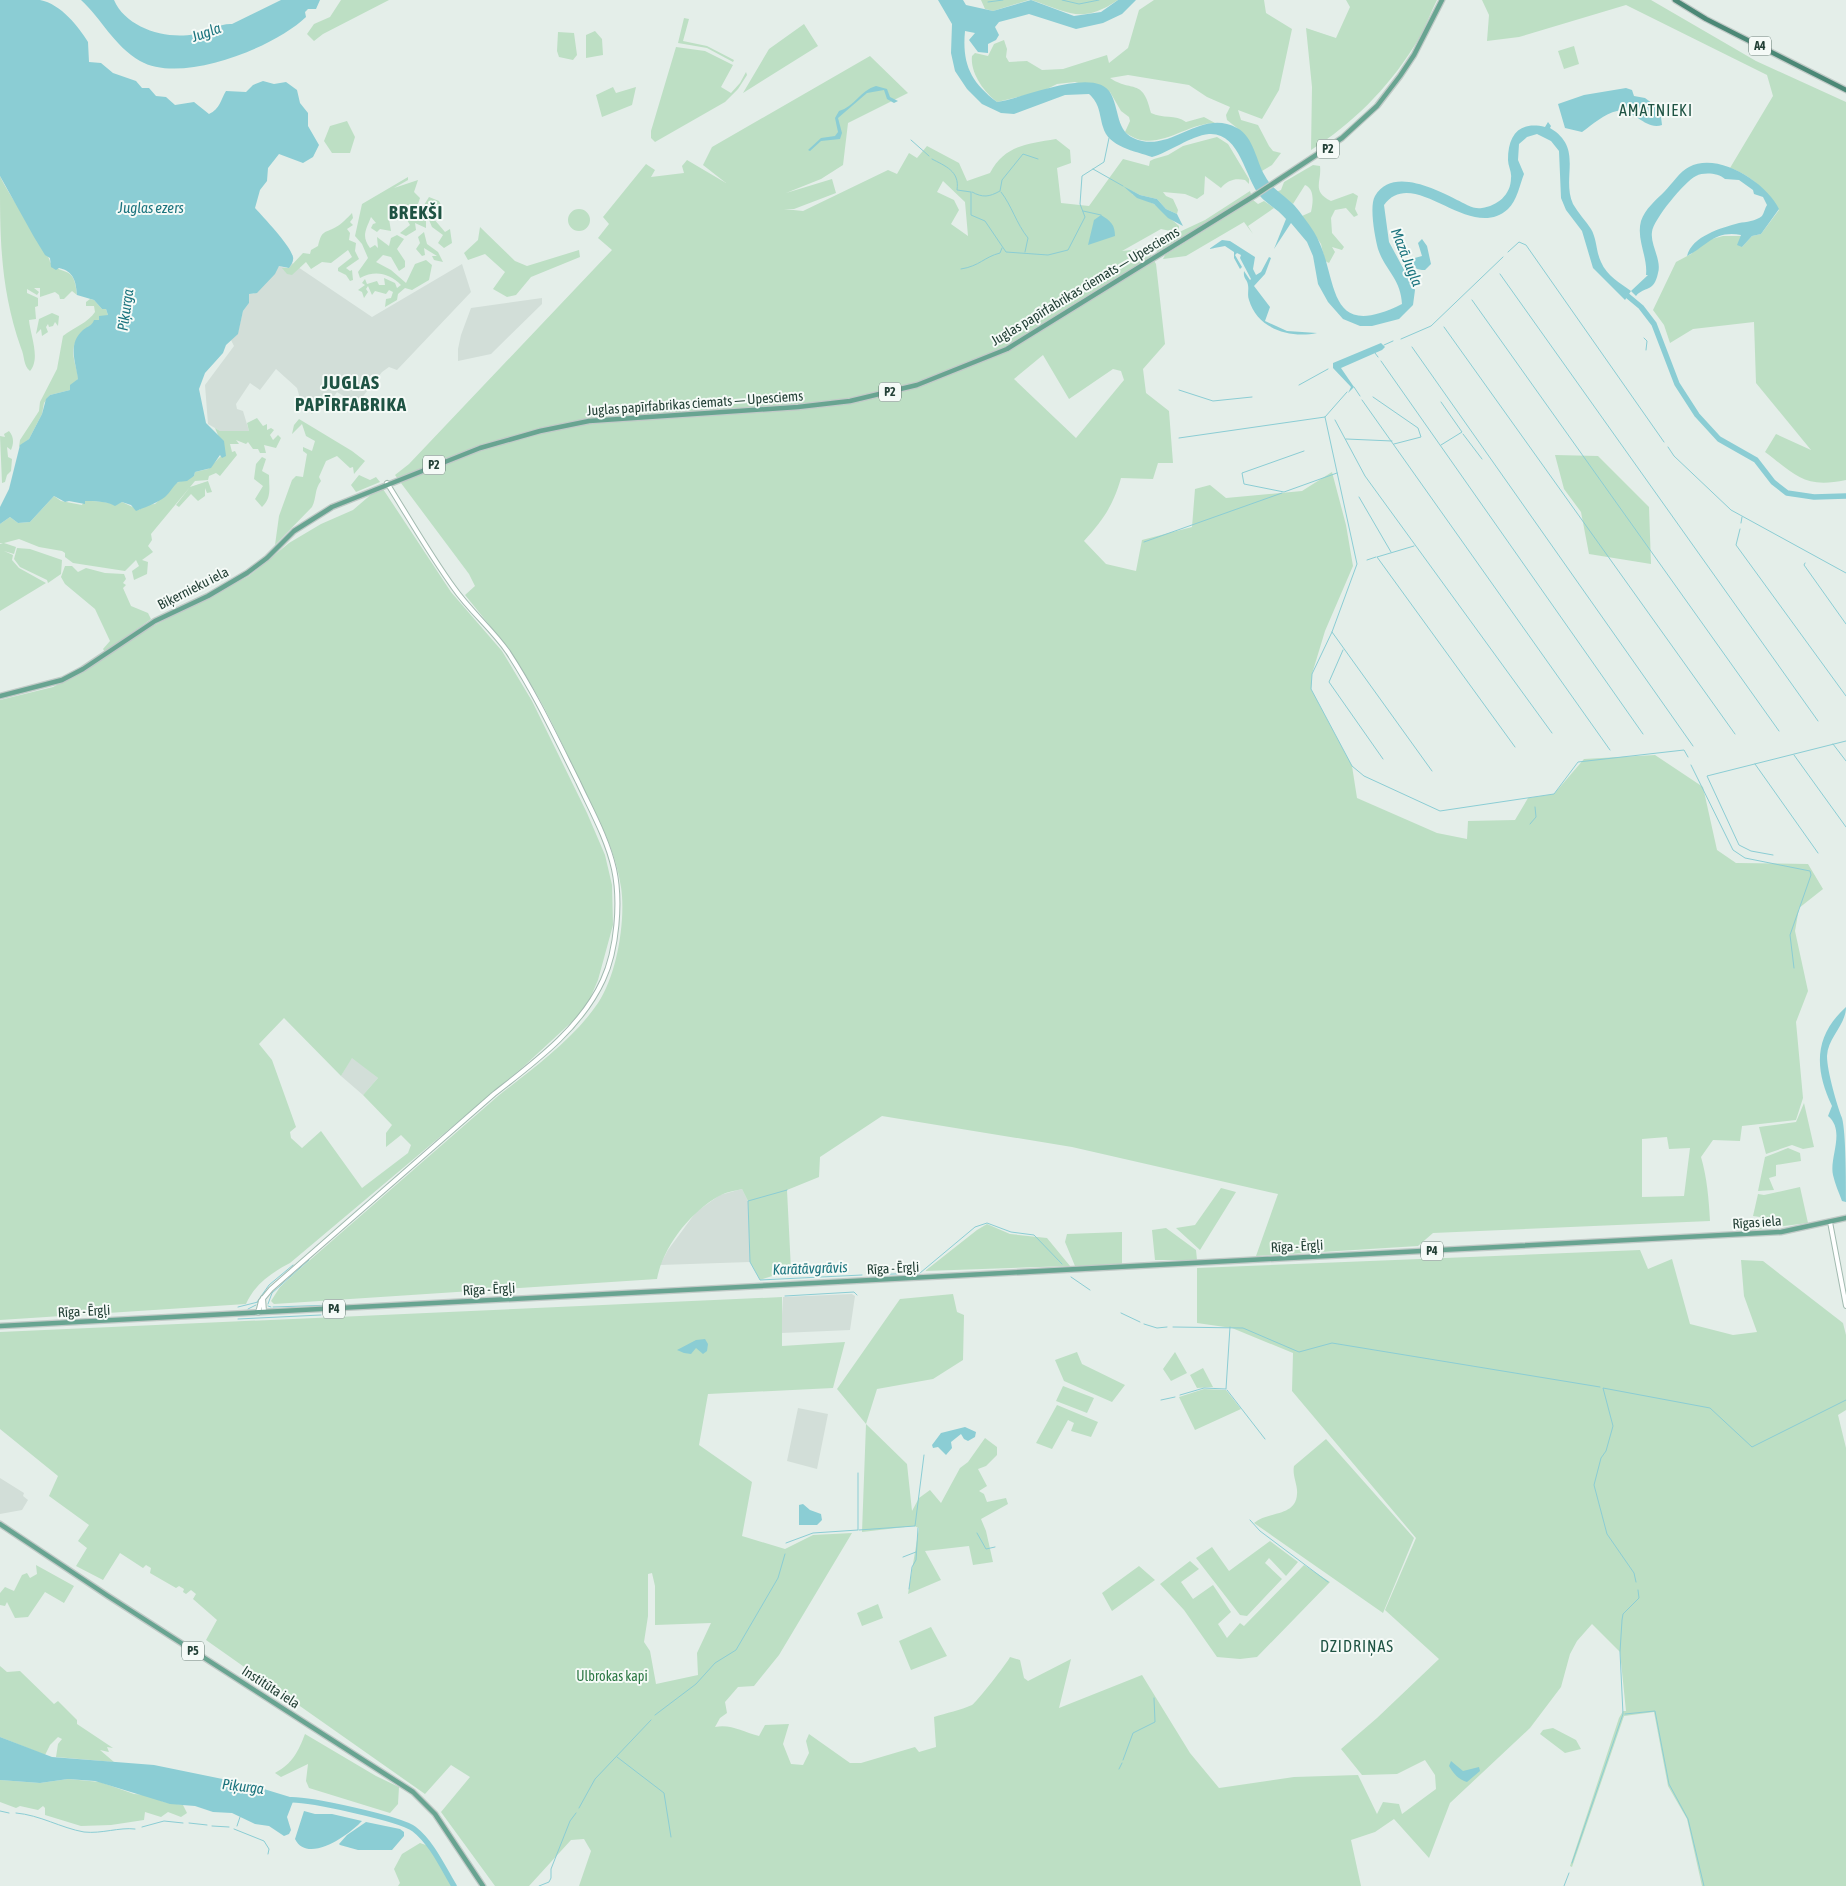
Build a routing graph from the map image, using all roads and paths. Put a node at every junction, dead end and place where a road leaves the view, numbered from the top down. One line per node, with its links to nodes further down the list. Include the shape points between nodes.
1 (1442, 0): 4 (main road, Juglas papīrfabrikas ciemats — Upesciems / P2, via 1414,55 1377,106 1334,144 1007,349 916,385 817,406 606,419 554,427 480,448)
2 (1675, 0): 3 (highway, A4)
3 (1846, 90)
4 (387, 483): 5 (main road, Biķernieku iela, via 332,506 311,519 251,570 208,596 155,621 83,669 62,680); 9 (main road, via 436,562 507,651 538,701 610,855 617,884 616,925 604,980 579,1019)
5 (0, 696)
6 (1846, 1218): 7 (main road, Rīgas iela / P4)
7 (1830, 1222): 8 (main road, Rīgas iela / P4, via 1781,1232); 10 (main road)
8 (1667, 1238): 11 (main road, Rīga - Ērgļi / P4)
9 (263, 1298): 11 (main road); 12 (main road)
10 (1846, 1306)
11 (264, 1312): 12 (main road, Rīga - Ērgļi / P4)
12 (258, 1313): 13 (main road, Rīga - Ērgļi / P4)
13 (0, 1326)
14 (0, 1524): 16 (main road, Institūta iela / P5)
15 (0, 1528): 16 (main road, Institūta iela / P5)
16 (18, 1537): 17 (main road, Institūta iela / P5, via 412,1792 435,1814)
17 (483, 1886)

